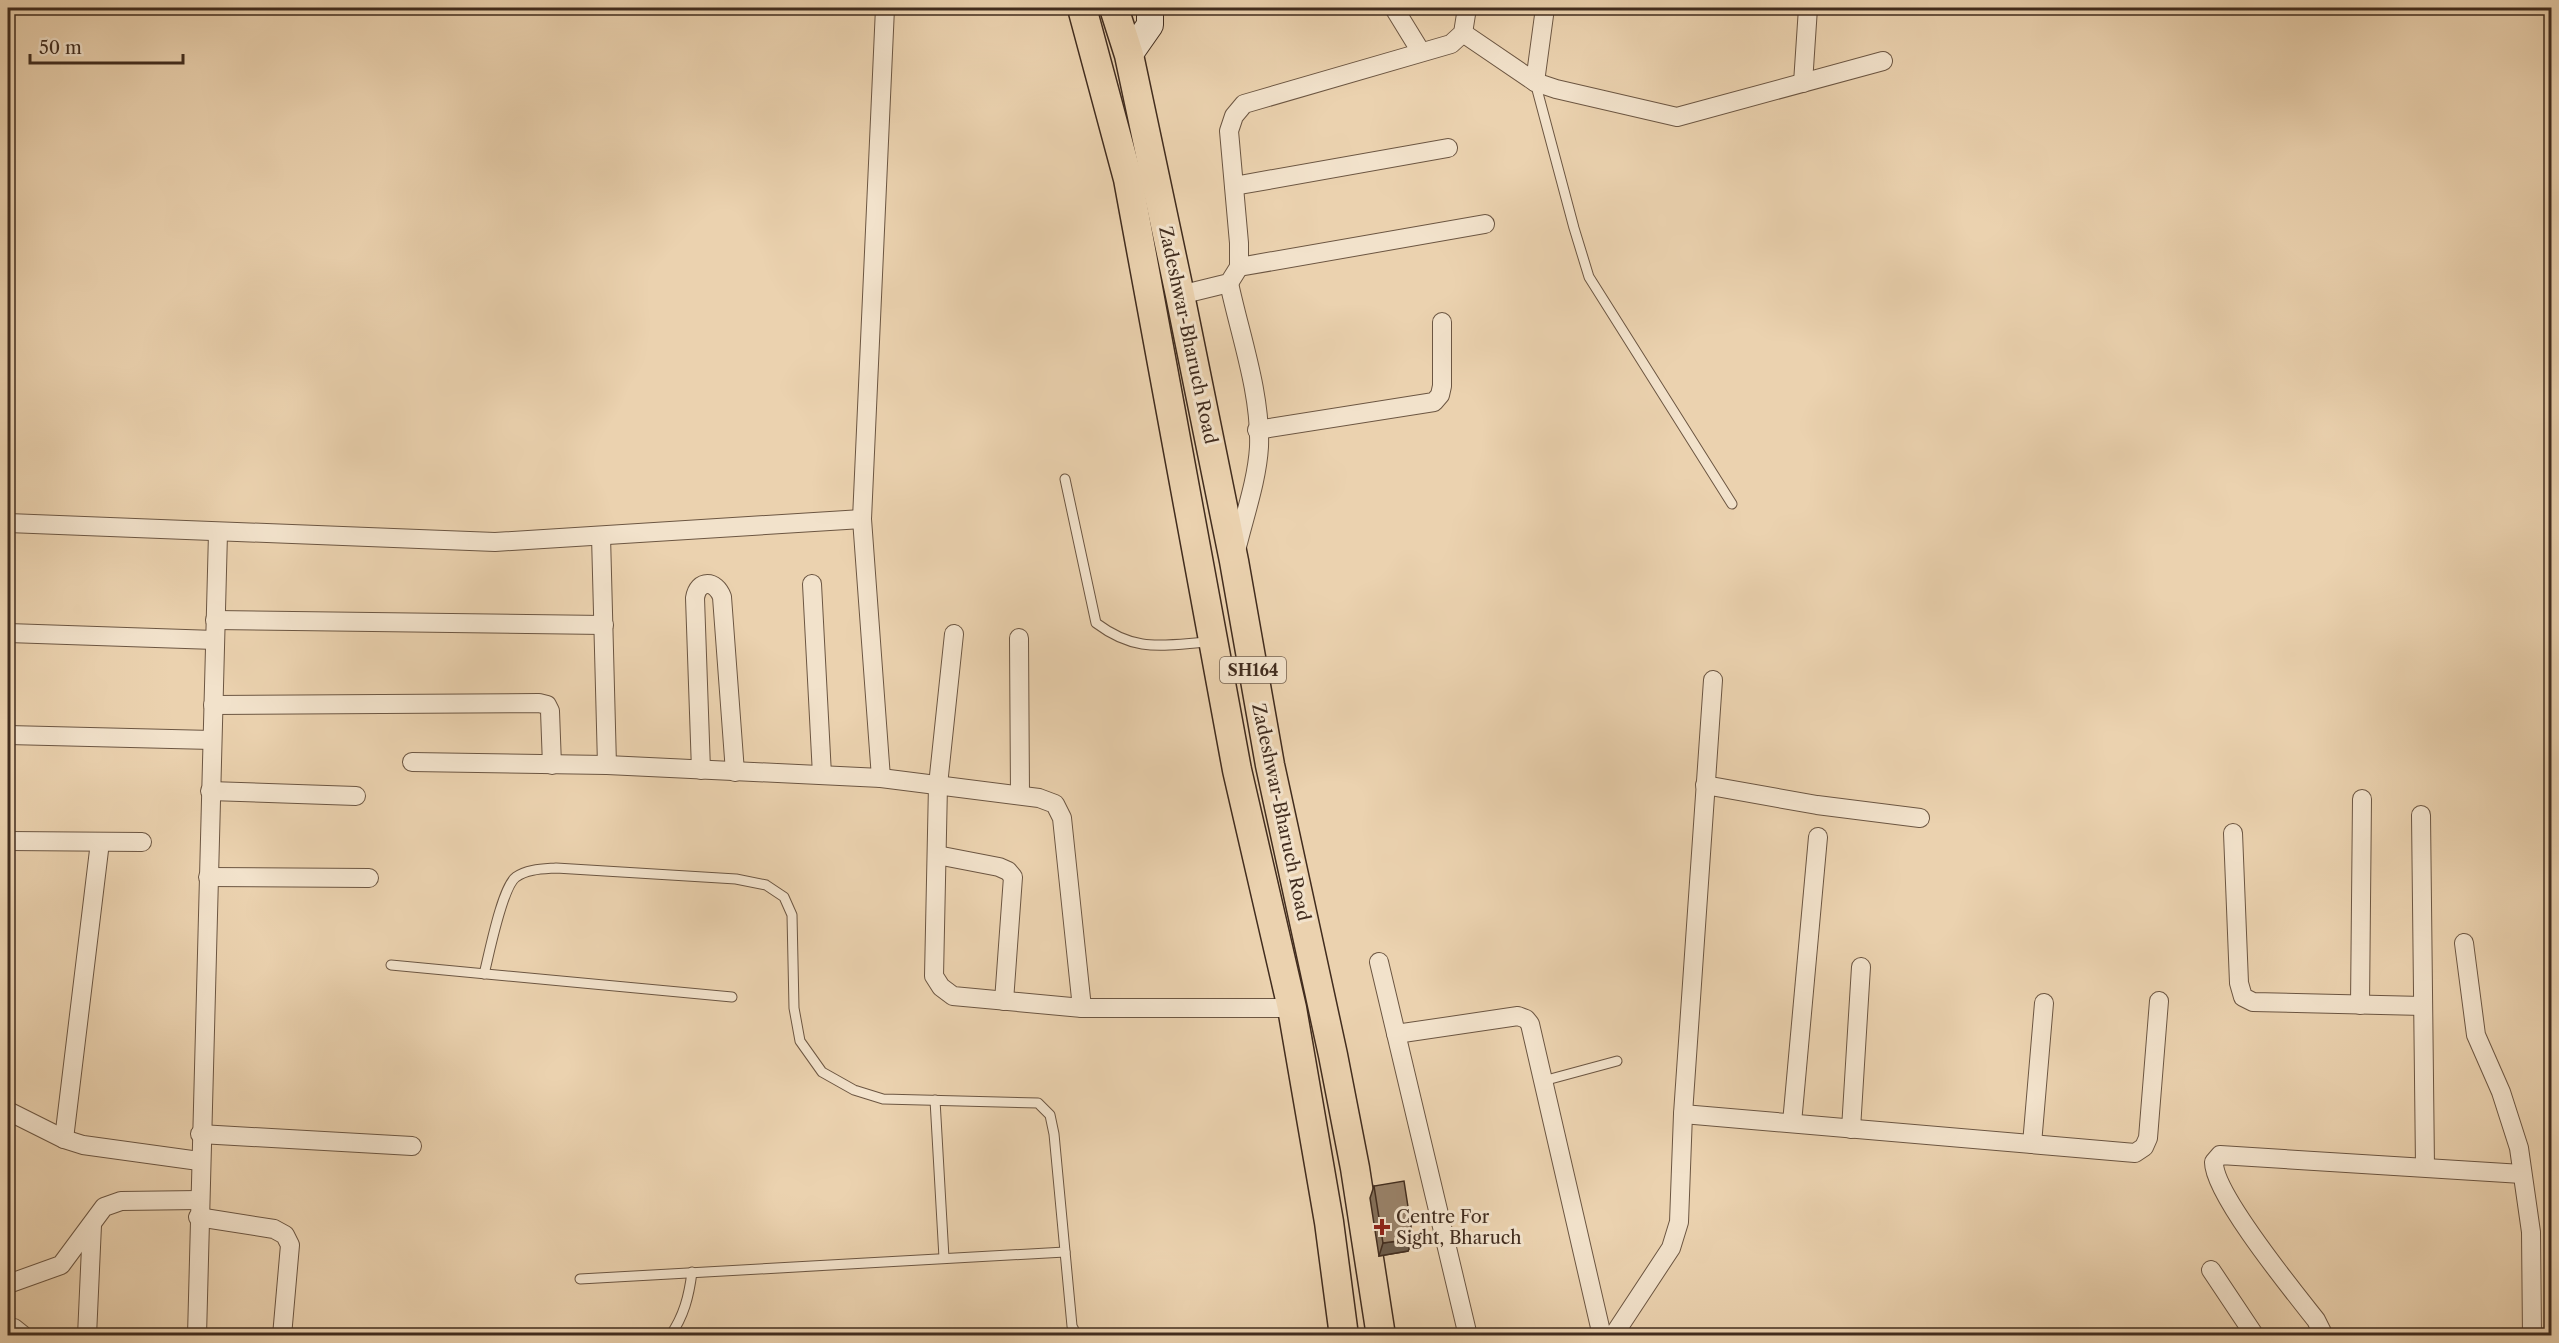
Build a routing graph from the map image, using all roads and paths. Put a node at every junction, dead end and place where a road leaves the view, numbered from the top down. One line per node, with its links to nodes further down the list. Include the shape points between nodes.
1 (885, 8): 25 (street)
2 (1082, 8): 37 (main road, Zadeshwar-Bharuch Road / SH164, via 1128,179)
3 (1114, 8): 11 (main road, Zadeshwar-Bharuch Road / SH164)
4 (1150, 8): 11 (street, via 1150,25)
5 (1394, 8): 10 (street)
6 (1467, 8): 9 (street)
7 (1545, 8): 13 (street)
8 (1808, 8): 14 (street)
9 (1463, 33): 10 (street, via 1452,44); 13 (street)
10 (1421, 52): 16 (street, via 1244,104 1229,130)
11 (1129, 55): 20 (main road, Zadeshwar-Bharuch Road / SH164)
12 (1883, 61): 14 (street)
13 (1535, 82): 14 (street, via 1677,117); 24 (lane, via 1589,277)
14 (1803, 83)
15 (1448, 148): 16 (street)
16 (1234, 186): 18 (street)
17 (1485, 224): 18 (street)
18 (1239, 267): 19 (street)
19 (1229, 283): 20 (street); 22 (street, via 1254,395)
20 (1180, 296): 29 (main road, Zadeshwar-Bharuch Road / SH164)
21 (1442, 322): 22 (street, via 1442,386 1434,402)
22 (1257, 430): 29 (street, via 1259,446 1252,489)
23 (1065, 479): 37 (lane, via 1096,623 1116,638 1145,646)
24 (1732, 504)
25 (862, 519): 28 (street); 48 (street)
26 (8, 523): 27 (street)
27 (218, 533): 28 (street, via 495,542); 31 (street)
28 (601, 537): 32 (street)
29 (1234, 561): 109 (main road, Zadeshwar-Bharuch Road / SH164, via 1270,765 1355,1168)
30 (812, 584): 47 (street)
31 (215, 620): 32 (street); 36 (street)
32 (604, 625): 44 (street)
33 (8, 633): 36 (street)
34 (954, 634): 49 (street)
35 (1019, 638): 52 (street)
36 (214, 640): 39 (street)
37 (1214, 642): 77 (main road, Zadeshwar-Bharuch Road / SH164, via 1237,770)
38 (1713, 680): 50 (street)
39 (213, 705): 41 (street); 43 (street, via 539,703 547,705 550,711)
40 (8, 735): 41 (street)
41 (212, 740): 51 (street)
42 (412, 762): 43 (street)
43 (552, 765): 44 (street)
44 (606, 765): 45 (street)
45 (701, 770): 46 (street); 46 (street, via 695,598 696,590 703,584 713,584 722,597)
46 (735, 771): 47 (street)
47 (822, 775): 48 (street)
48 (881, 778): 49 (street)
49 (938, 785): 52 (street); 62 (street)
50 (1705, 785): 56 (street); 83 (street)
51 (210, 791): 53 (street); 63 (street)
52 (1020, 795): 76 (street, via 1054,804 1062,818)
53 (356, 796)
54 (2362, 799): 74 (street)
55 (2421, 815): 75 (street)
56 (1920, 818)
57 (2233, 833): 74 (street, via 2239,983 2243,997 2253,1002)
58 (1818, 837): 84 (street)
59 (8, 842): 60 (street)
60 (100, 842): 61 (street); 87 (street)
61 (142, 842)
62 (937, 855): 71 (street, via 934,976 953,996); 71 (street, via 999,867 1013,877)
63 (207, 877): 64 (street); 86 (street)
64 (369, 878)
65 (2464, 943): 92 (street, via 2476,1035 2514,1127)
66 (1378, 962): 78 (street)
67 (391, 965): 69 (lane)
68 (1861, 967): 85 (street)
69 (484, 974): 70 (lane); 81 (lane, via 504,897 514,878 532,870 556,868 736,879 766,885 784,897 792,915 794,1008 800,1041 822,1072 883,1099)
70 (732, 997)
71 (1004, 1000): 76 (street)
72 (2159, 1001): 88 (street, via 2148,1138 2144,1147 2135,1153)
73 (2044, 1004): 88 (street)
74 (2360, 1005): 75 (street)
75 (2423, 1006): 91 (street)
76 (1082, 1008): 77 (street)
77 (1292, 1008): 108 (main road, Zadeshwar-Bharuch Road / SH164, via 1329,1222)
78 (1396, 1034): 80 (street, via 1518,1016 1530,1024); 110 (street)
79 (1617, 1061): 80 (lane)
80 (1543, 1081): 111 (street)
81 (934, 1100): 95 (lane, via 1038,1103 1050,1115); 96 (lane)
82 (8, 1111): 87 (street)
83 (1683, 1114): 84 (street); 112 (street, via 1677,1236)
84 (1792, 1124): 85 (street)
85 (1851, 1129): 88 (street)
86 (200, 1134): 89 (street); 90 (street)
87 (64, 1139): 90 (street)
88 (2032, 1144)
89 (412, 1146)
90 (199, 1161): 93 (street)
91 (2425, 1167): 92 (street); 114 (street, via 2227,1153 2215,1159 2216,1177 2248,1230)
92 (2522, 1174): 115 (street, via 2531,1232)
93 (198, 1209): 94 (street, via 121,1201 104,1207); 104 (street); 105 (street, via 285,1234 290,1245)
94 (92, 1223): 100 (street, via 61,1265); 103 (street)
95 (1065, 1252): 96 (lane); 107 (lane, via 1072,1326)
96 (944, 1258): 98 (lane)
97 (2211, 1270): 113 (street)
98 (692, 1272): 99 (lane); 106 (lane, via 689,1296)
99 (580, 1279)
100 (8, 1284)
101 (8, 1327): 102 (street)
102 (24, 1335)
103 (87, 1335)
104 (197, 1335)
105 (282, 1335)
106 (670, 1335)
107 (1077, 1335)
108 (1343, 1335)
109 (1381, 1335)
110 (1468, 1335)
111 (1602, 1335)
112 (1613, 1335)
113 (2254, 1335)
114 (2325, 1335)
115 (2532, 1335)

